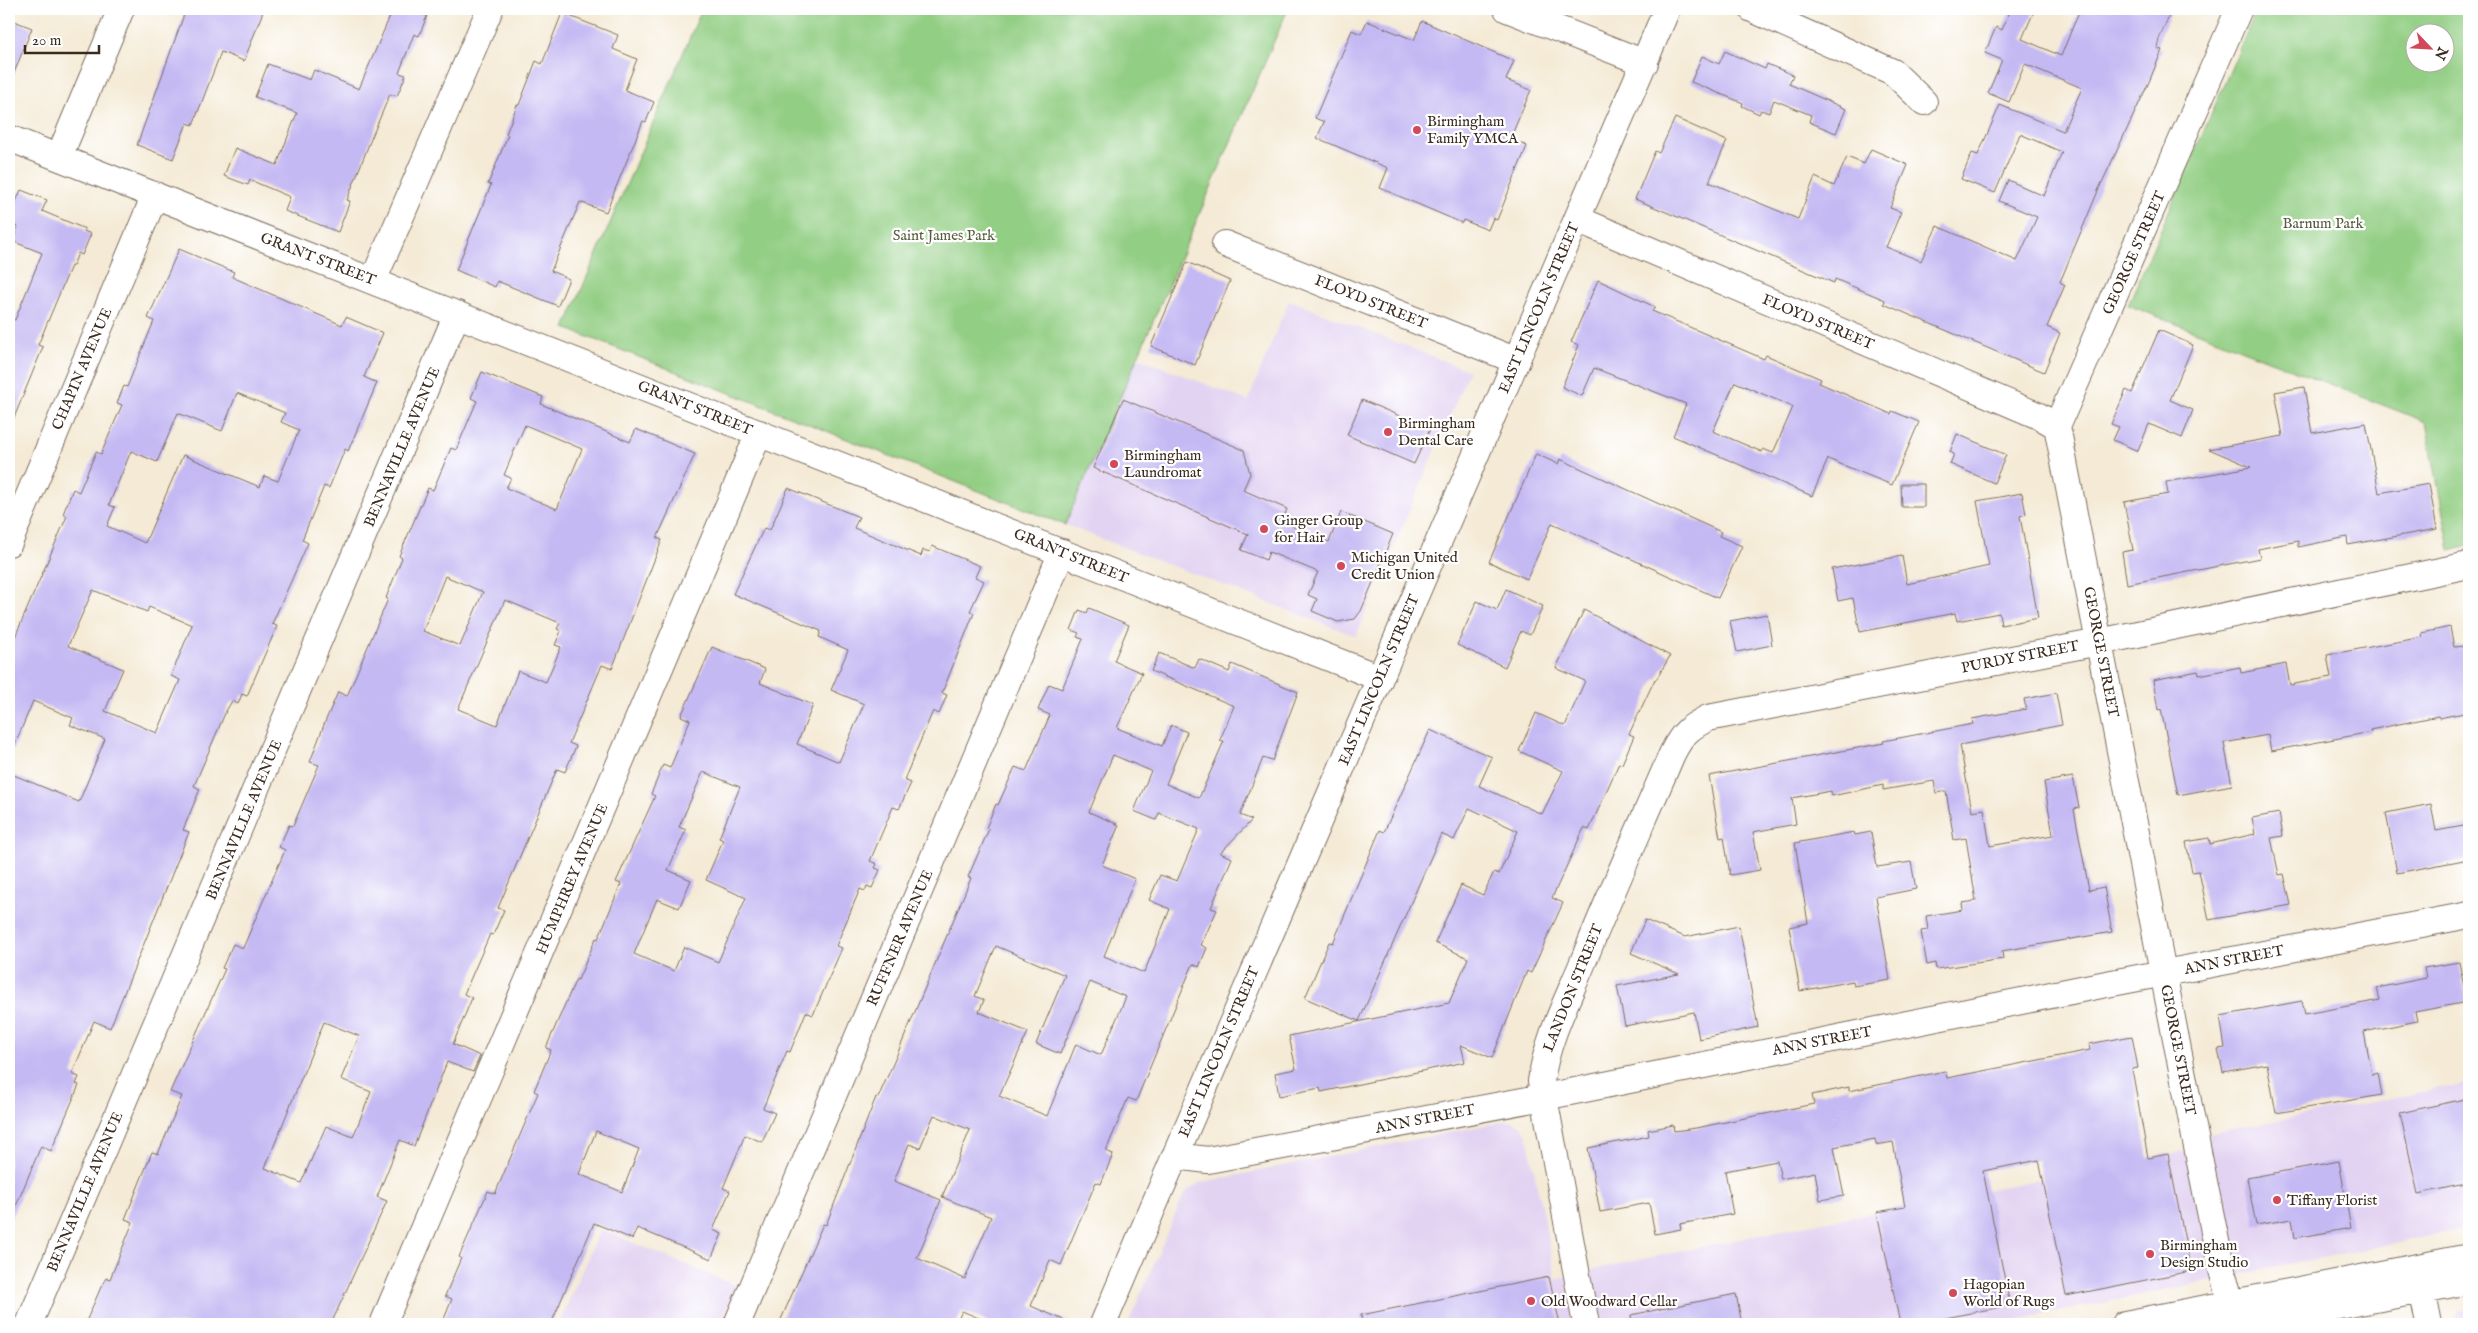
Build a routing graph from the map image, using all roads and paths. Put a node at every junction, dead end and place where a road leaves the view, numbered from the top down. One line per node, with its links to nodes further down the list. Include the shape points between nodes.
1 (121, 9): 10 (street)
2 (490, 9): 14 (street)
3 (1507, 9): 7 (street)
4 (1667, 9): 7 (street, EAST LINCOLN STREET)
5 (1752, 9): 8 (street, via 1893,72)
6 (2239, 9): 17 (street, GEORGE STREET)
7 (1644, 63): 12 (street, EAST LINCOLN STREET)
8 (1924, 102)
9 (9, 138): 10 (street, GRANT STREET)
10 (59, 157): 11 (street, GRANT STREET)
11 (155, 196): 14 (street, GRANT STREET); 19 (street, CHAPIN AVENUE)
12 (1577, 219): 16 (street, EAST LINCOLN STREET); 17 (street, FLOYD STREET)
13 (1225, 244): 16 (street, FLOYD STREET)
14 (373, 281): 15 (street, GRANT STREET)
15 (457, 314): 18 (street, GRANT STREET); 33 (street, BENNAVILLE AVENUE)
16 (1517, 361): 23 (street, EAST LINCOLN STREET)
17 (2057, 426): 22 (street, GEORGE STREET)
18 (759, 433): 20 (street, GRANT STREET); 34 (street, HUMPHREY AVENUE)
19 (9, 543)
20 (1062, 552): 23 (street, GRANT STREET); 35 (street, RUFFNER AVENUE)
21 (2469, 565): 22 (street, PURDY STREET)
22 (2099, 642): 24 (street, PURDY STREET, via 1708,718); 26 (street, GEORGE STREET)
23 (1380, 678): 28 (street, EAST LINCOLN STREET)
24 (1690, 727): 27 (street, LANDON STREET, via 1672,754 1555,1029 1542,1072)
25 (2469, 915): 26 (street, ANN STREET)
26 (2163, 973): 27 (street, ANN STREET); 32 (street, GEORGE STREET)
27 (1544, 1096): 28 (street, ANN STREET, via 1208,1160); 37 (street, LANDON STREET)
28 (1175, 1156): 36 (street, EAST LINCOLN STREET)
29 (2469, 1257): 30 (street)
30 (2420, 1279): 31 (street); 32 (street); 39 (street); 40 (street)
31 (2469, 1281)
32 (2233, 1313): 38 (street)
33 (29, 1324)
34 (383, 1324)
35 (737, 1324)
36 (1103, 1324)
37 (1586, 1324)
38 (2125, 1324)
39 (2245, 1324)
40 (2429, 1324)

